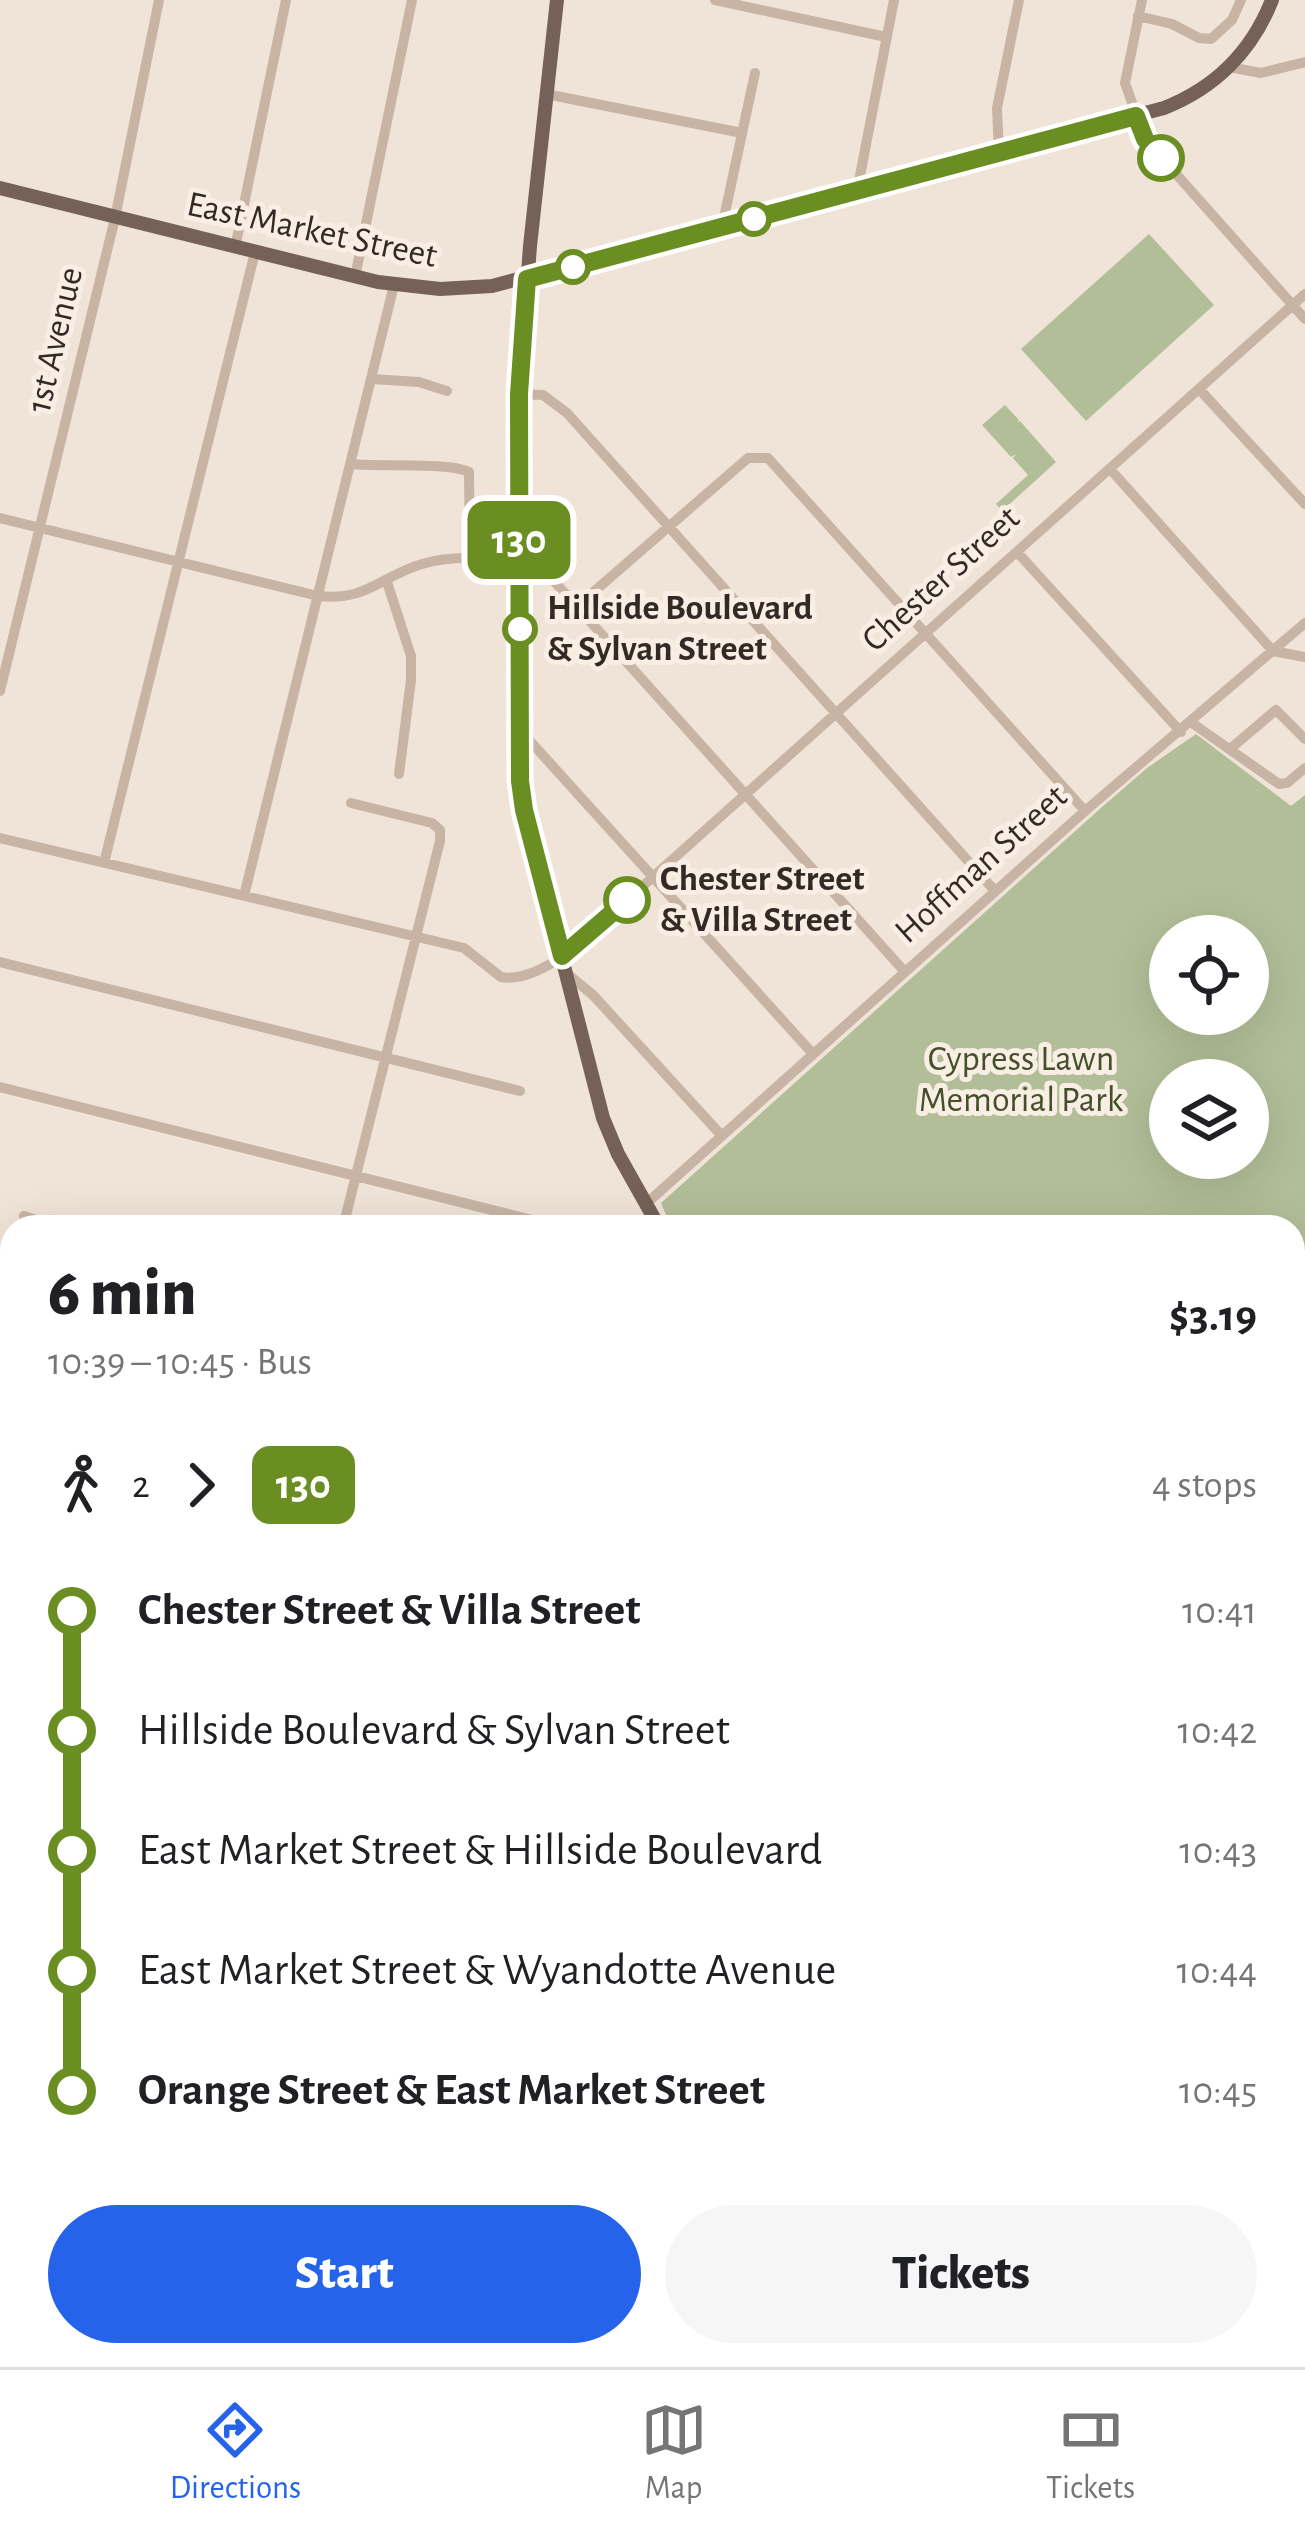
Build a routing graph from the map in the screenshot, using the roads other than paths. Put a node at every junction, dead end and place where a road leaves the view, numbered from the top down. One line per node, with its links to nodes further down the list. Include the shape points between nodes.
1 (159, 0): 23 (street, 1st Avenue)
2 (286, 0): 25 (street)
3 (412, 0): 27 (street)
4 (556, 0): 17 (main road)
5 (715, 0): 10 (street)
6 (894, 0): 13 (street)
7 (1019, 0): 20 (street, via 998,108)
8 (1142, 0): 12 (street)
9 (1241, 0): 12 (street, via 1211,39)
10 (771, 6): 13 (street)
11 (1270, 7): 15 (main road, East Market Street)
12 (1138, 16): 18 (street, via 1125,83)
13 (886, 37): 22 (street)
14 (1305, 62): 15 (street, via 1266,72)
15 (1229, 68): 18 (main road, East Market Street, via 1184,100)
16 (754, 73): 19 (street)
17 (546, 94): 19 (street); 28 (main road)
18 (1136, 116): 20 (main road, East Market Street); 31 (street, via 1145,139)
19 (742, 133): 24 (street)
20 (999, 153): 22 (main road, East Market Street)
21 (0, 188): 23 (main road, East Market Street)
22 (857, 191): 24 (main road, East Market Street)
23 (115, 218): 25 (main road, East Market Street); 42 (street, 1st Avenue)
24 (722, 227): 28 (main road, East Market Street)
25 (235, 248): 26 (main road, East Market Street)
26 (255, 252): 27 (main road, East Market Street); 45 (street)
27 (355, 277): 29 (main road, East Market Street)
28 (527, 279): 29 (main road, East Market Street, via 452,290); 36 (main road)
29 (394, 285): 33 (street)
30 (1305, 294): 31 (street, Chester Street)
31 (1293, 305): 32 (street); 34 (street, Chester Street)
32 (1305, 319)
33 (372, 380): 35 (street); 37 (street)
34 (1199, 389): 38 (street, Chester Street); 39 (street)
35 (447, 391)
36 (519, 394): 41 (street, via 544,395 567,413); 46 (main road)
37 (352, 464): 44 (street, via 469,472); 48 (street)
38 (1110, 469): 43 (street, Chester Street); 52 (street)
39 (1305, 504)
40 (0, 518): 42 (street)
41 (669, 526): 49 (street); 51 (street, via 748,458 763,456); 55 (street)
42 (41, 528): 45 (street); 54 (street, 1st Avenue)
43 (1017, 552): 51 (street, Chester Street); 58 (street)
44 (470, 560): 46 (street); 47 (street, via 425,563)
45 (178, 562): 48 (street); 67 (street)
46 (519, 562): 49 (street, via 543,568); 57 (main road)
47 (387, 582): 48 (street, via 344,598); 62 (street, via 411,656)
48 (318, 596): 70 (street)
49 (575, 608): 63 (street)
50 (1305, 623): 52 (street, Hoffman Street)
51 (927, 632): 55 (street, Chester Street); 65 (street)
52 (1273, 651): 53 (street); 56 (street, Hoffman Street)
53 (1305, 657)
54 (0, 692)
55 (836, 713): 63 (street, Chester Street); 69 (street)
56 (1192, 723): 58 (street, Hoffman Street); 60 (street)
57 (520, 730): 68 (street); 72 (main road, via 524,810)
58 (1181, 732): 65 (street, Hoffman Street)
59 (1305, 739): 60 (street, via 1276,710)
60 (1230, 749): 61 (street, via 1280,784)
61 (1305, 768)
62 (399, 774)
63 (746, 794): 68 (street, Chester Street); 74 (street)
64 (351, 802): 71 (street, via 440,830)
65 (1085, 811): 69 (street, Hoffman Street)
66 (0, 838): 67 (street, Chester Street)
67 (104, 862): 70 (street, Chester Street)
68 (653, 877): 72 (street, Chester Street); 76 (street)
69 (995, 891): 74 (street, Hoffman Street)
70 (244, 896): 71 (street, Chester Street)
71 (416, 936): 72 (street, Chester Street, via 464,948 512,979); 77 (street)
72 (562, 956): 75 (main road)
73 (0, 962): 77 (street)
74 (905, 972): 76 (street, Hoffman Street)
75 (566, 973): 80 (street); 82 (main road, via 609,1135)
76 (813, 1054): 80 (street, Hoffman Street)
77 (386, 1057): 79 (street); 81 (street)
78 (0, 1087): 81 (street)
79 (520, 1091)
80 (722, 1136): 82 (street, Hoffman Street)
81 (356, 1175): 83 (street); 84 (street)
82 (648, 1202): 85 (main road)
83 (346, 1215)
84 (513, 1215)
85 (654, 1215)

